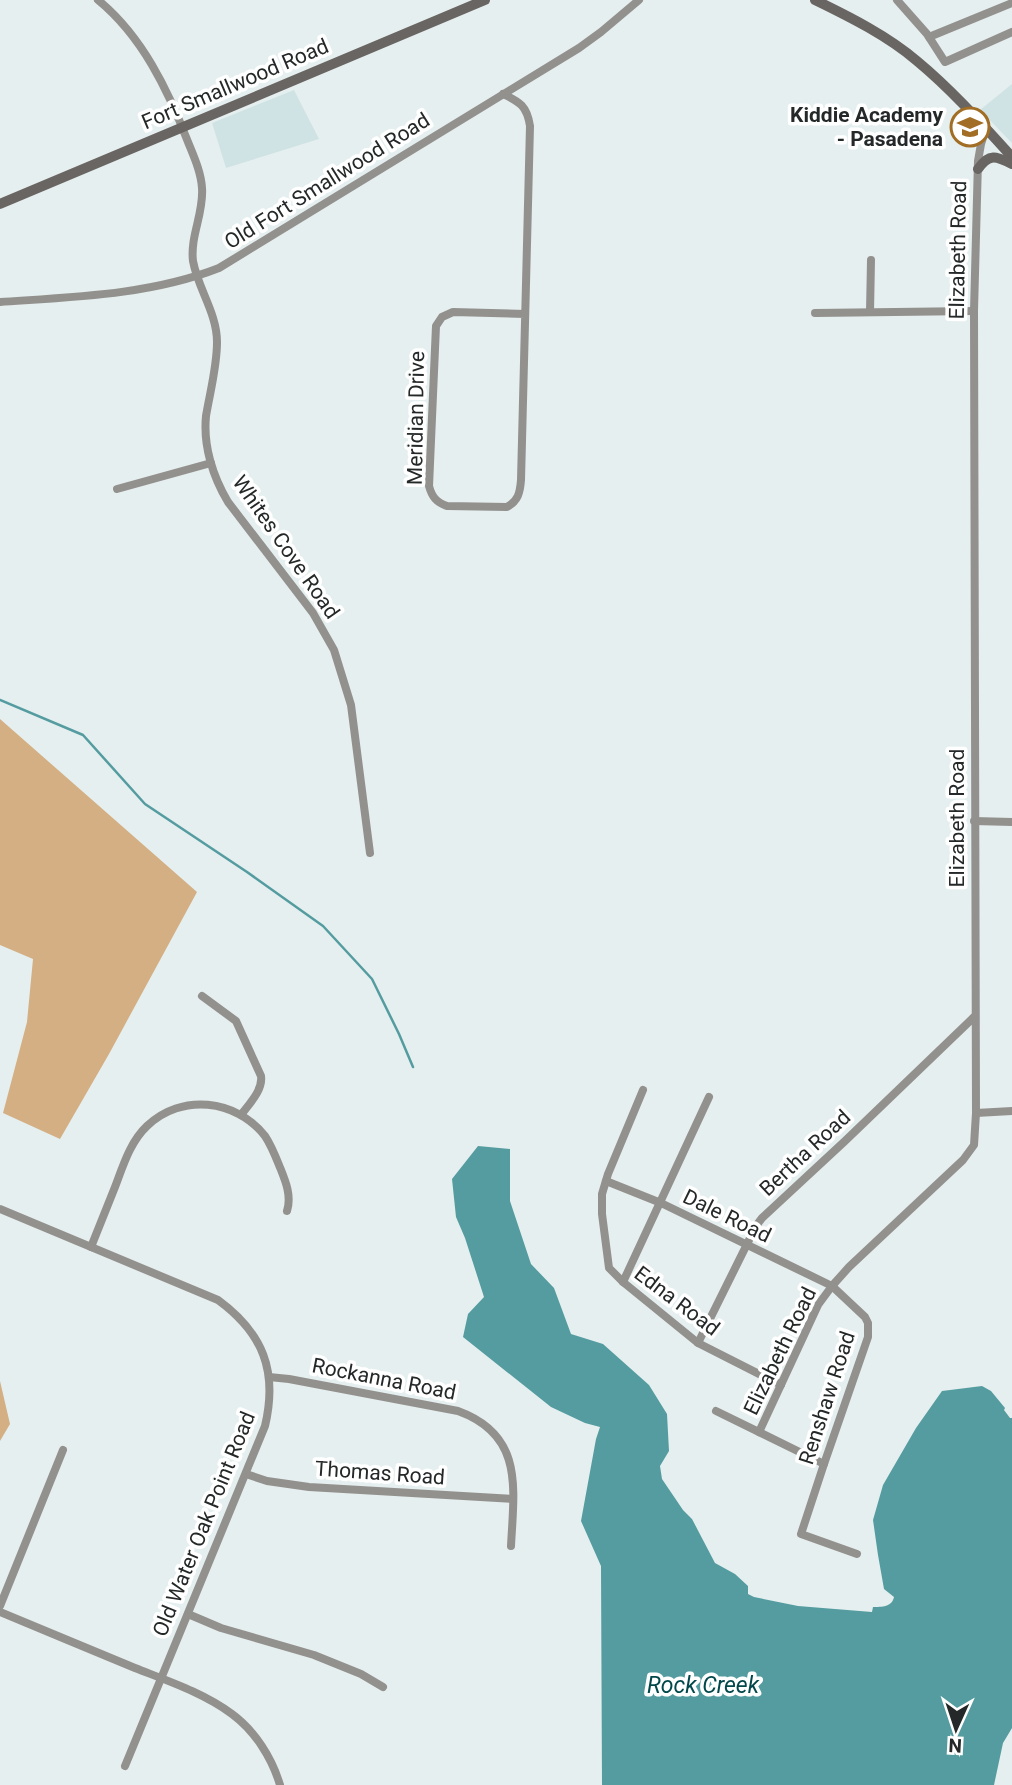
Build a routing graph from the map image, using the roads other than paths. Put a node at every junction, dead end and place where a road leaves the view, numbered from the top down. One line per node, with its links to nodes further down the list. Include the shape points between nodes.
1 (97, 0): 10 (street, Whites Cove Road, via 145,52)
2 (639, 0): 9 (street, Old Fort Smallwood Road, via 594,37)
3 (816, 0): 11 (main road, via 916,60)
4 (897, 0): 8 (street)
5 (477, 1): 10 (main road, Fort Smallwood Road)
6 (1012, 3): 8 (street)
7 (1012, 32): 8 (street, via 945,62)
8 (929, 37)
9 (503, 94): 17 (street, Old Fort Smallwood Road, via 219,268); 22 (street, Meridian Drive, via 522,105 530,126)
10 (182, 127): 15 (main road, Fort Smallwood Road); 17 (street, Whites Cove Road, via 202,185 192,247)
11 (986, 128): 12 (main road); 14 (street, Elizabeth Road)
12 (1012, 157)
13 (1012, 164): 14 (main road, via 991,157)
14 (978, 169): 19 (street, Elizabeth Road)
15 (0, 204)
16 (871, 260): 20 (street)
17 (197, 277): 18 (street, Old Fort Smallwood Road, via 117,292); 23 (street, Whites Cove Road, via 217,335 206,418)
18 (0, 302)
19 (974, 311): 20 (street); 25 (street, Elizabeth Road)
20 (870, 312): 21 (street)
21 (815, 313)
22 (525, 314): 22 (street, Meridian Drive, via 518,496 514,503 500,508 438,503 429,486 436,326 453,312)
23 (211, 463): 24 (street); 27 (street, Whites Cove Road, via 228,502 310,608 334,650 351,705)
24 (117, 489)
25 (974, 821): 26 (street); 29 (street, Elizabeth Road)
26 (1012, 822)
27 (370, 853)
28 (202, 996): 34 (street, via 236,1021 261,1076 260,1088)
29 (974, 1017): 33 (street, Elizabeth Road); 39 (street, Bertha Road, via 762,1218)
30 (643, 1090): 35 (street, Edna Road)
31 (709, 1097): 36 (street)
32 (1012, 1111): 33 (street)
33 (976, 1113): 42 (street, Elizabeth Road, via 971,1152)
34 (242, 1115): 38 (street, via 271,1146 288,1191); 40 (street, via 220,1106 188,1104 167,1111 148,1125 127,1154)
35 (606, 1181): 36 (street, Dale Road); 41 (street, Edna Road, via 601,1207 607,1261)
36 (661, 1203): 39 (street, Dale Road); 41 (street)
37 (0, 1209): 40 (street, Old Water Oak Point Road)
38 (288, 1211)
39 (747, 1244): 42 (street, Dale Road); 43 (street, Bertha Road)
40 (91, 1247): 44 (street, Old Water Oak Point Road, via 218,1300 255,1336)
41 (623, 1282): 43 (street, Edna Road)
42 (832, 1286): 45 (street, Elizabeth Road, via 818,1305); 49 (street, Renshaw Road, via 866,1317 868,1337)
43 (698, 1343): 45 (street, Edna Road)
44 (268, 1377): 50 (street, Old Water Oak Point Road, via 268,1415); 51 (street, Rockanna Road, via 458,1411 477,1419 504,1446 513,1473)
45 (781, 1385): 47 (street, Elizabeth Road)
46 (716, 1411): 47 (street)
47 (759, 1432): 49 (street)
48 (63, 1450): 54 (street)
49 (824, 1464): 53 (street, Renshaw Road, via 801,1534)
50 (246, 1474): 51 (street, Thomas Road, via 309,1487); 56 (street, Old Water Oak Point Road)
51 (513, 1499): 52 (street, Rockanna Road)
52 (511, 1546)
53 (857, 1554)
54 (0, 1606)
55 (0, 1612): 57 (street)
56 (188, 1614): 57 (street, Old Water Oak Point Road); 58 (street, via 314,1655)
57 (161, 1678): 59 (street, Old Water Oak Point Road); 60 (street, via 234,1715 262,1746)
58 (383, 1687)
59 (125, 1766)
60 (280, 1785)

